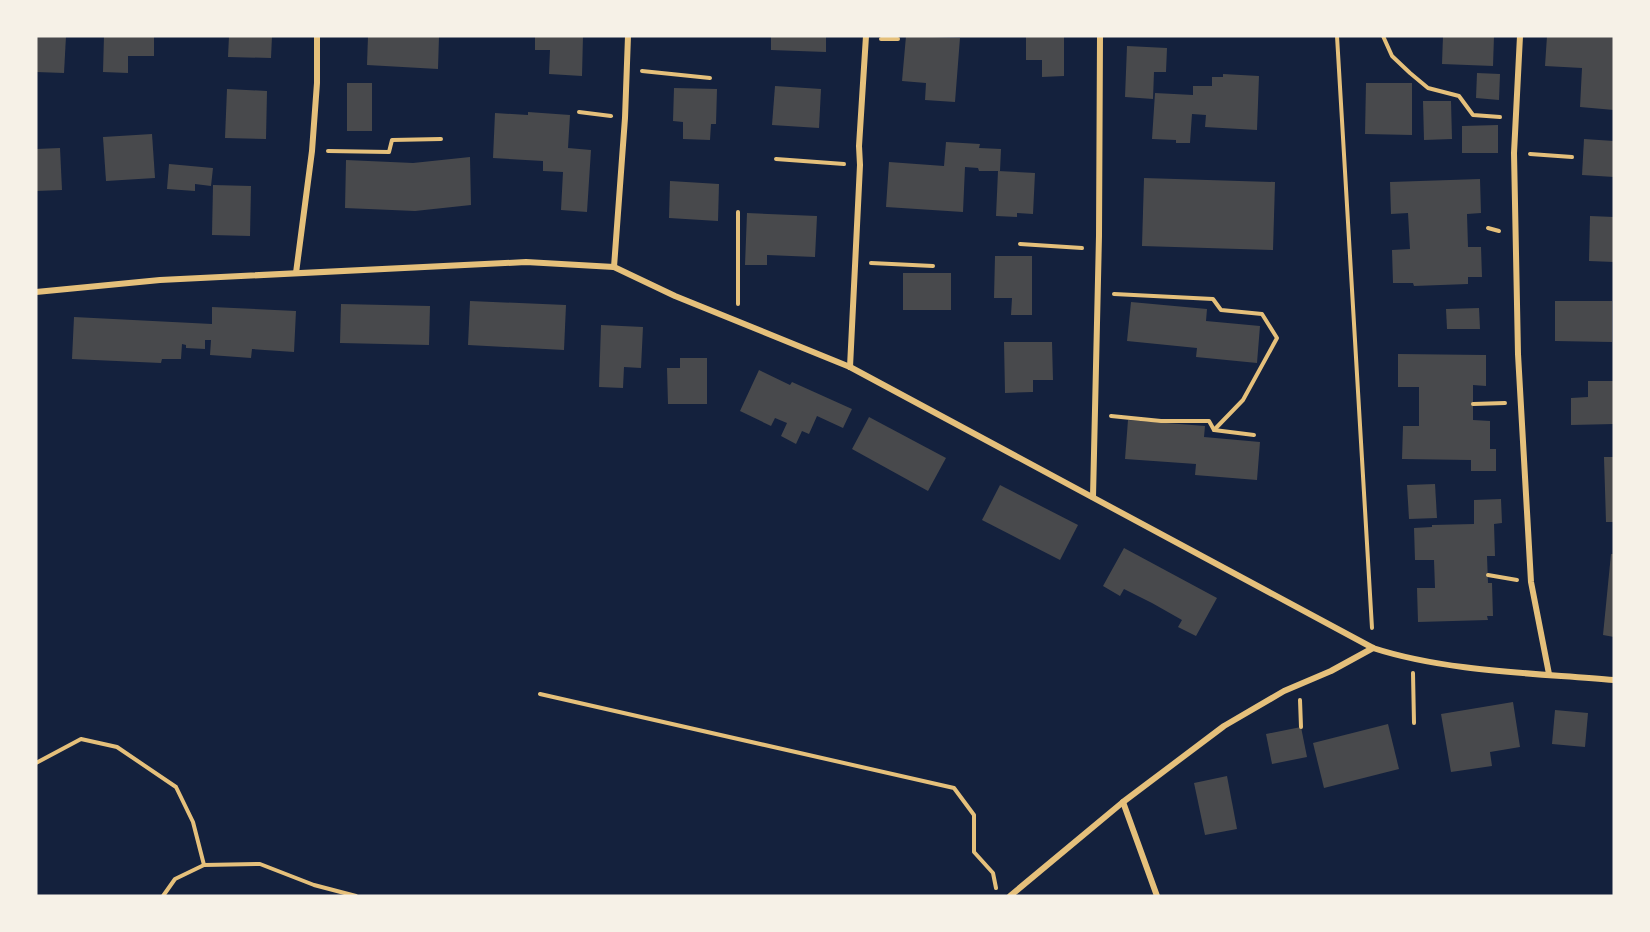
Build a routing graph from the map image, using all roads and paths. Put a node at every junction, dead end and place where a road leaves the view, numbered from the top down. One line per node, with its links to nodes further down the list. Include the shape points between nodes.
1 (317, 36): 14 (street)
2 (628, 36): 8 (street)
3 (866, 36): 18 (street)
4 (1100, 36): 21 (street)
5 (1337, 36): 38 (path)
6 (1383, 36): 12 (path, via 1392,56 1428,88 1459,96 1473,115)
7 (1520, 36): 12 (street)
8 (627, 70): 9 (path); 11 (street)
9 (710, 78)
10 (579, 112): 11 (path)
11 (625, 117): 24 (street)
12 (1516, 118): 15 (street)
13 (441, 139): 14 (path, via 392,140 389,152)
14 (312, 151): 25 (street)
15 (1514, 153): 16 (path); 30 (street)
16 (1572, 156)
17 (776, 159): 18 (path)
18 (860, 165): 22 (street)
19 (738, 212): 28 (path)
20 (1020, 244): 21 (path)
21 (1099, 249): 27 (street)
22 (856, 262): 23 (path); 29 (street)
23 (933, 266)
24 (614, 267): 25 (street, via 526,262); 28 (street)
25 (296, 273): 26 (street)
26 (36, 292)
27 (1098, 294): 32 (street); 33 (path, via 1213,299 1221,310 1262,314 1277,338 1243,400)
28 (738, 321): 29 (street)
29 (850, 367): 35 (street)
30 (1520, 403): 31 (path); 37 (street)
31 (1473, 404)
32 (1095, 414): 33 (path, via 1209,421); 35 (street)
33 (1214, 430): 34 (path)
34 (1254, 435)
35 (1093, 497): 38 (street)
36 (1488, 575): 37 (path)
37 (1531, 582): 40 (street)
38 (1373, 648): 39 (street); 42 (street)
39 (1413, 658): 40 (street); 44 (path)
40 (1549, 674): 41 (street)
41 (1614, 680)
42 (1299, 685): 45 (path); 47 (street, via 1224,726)
43 (540, 694): 51 (path, via 954,788 974,815 974,852 993,873)
44 (1414, 723)
45 (1301, 727)
46 (36, 763): 48 (path, via 81,738 117,747 176,787 193,822)
47 (1123, 802): 52 (street); 53 (street)
48 (204, 865): 49 (path, via 175,879); 50 (path, via 260,864)
49 (163, 896)
50 (356, 896)
51 (997, 896)
52 (1010, 896)
53 (1157, 896)

